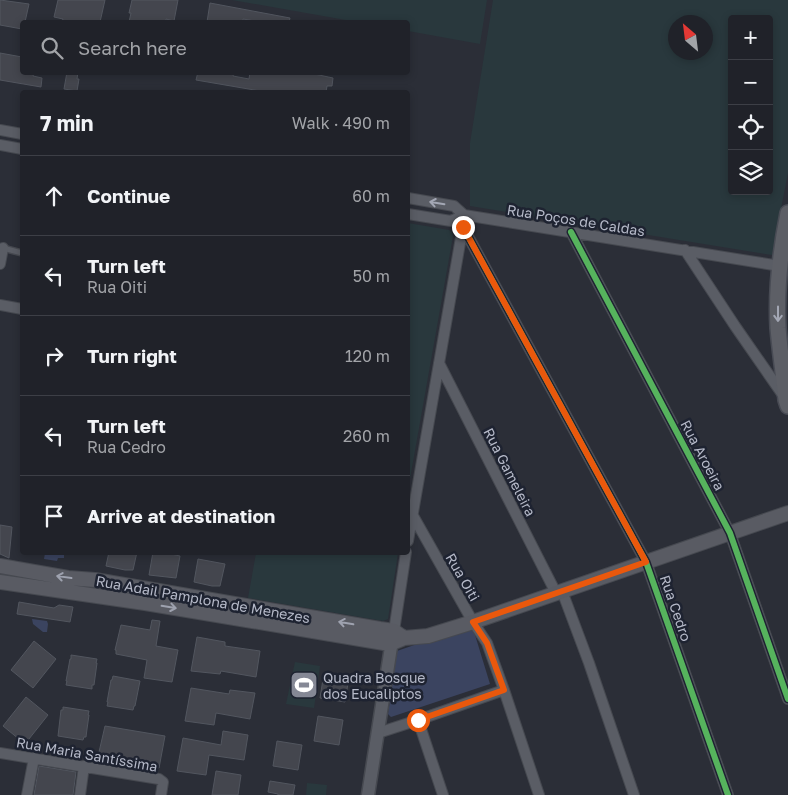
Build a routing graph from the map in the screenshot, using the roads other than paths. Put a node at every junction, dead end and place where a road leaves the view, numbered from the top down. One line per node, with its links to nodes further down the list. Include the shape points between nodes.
1 (0, 130): 2 (street)
2 (20, 134)
3 (0, 145): 4 (street)
4 (20, 149)
5 (410, 198): 8 (street, Rua Poços de Caldas, one-way to 5, via 454,206)
6 (788, 213): 15 (main road)
7 (410, 214): 8 (street, Rua Poços de Caldas, via 451,221)
8 (464, 215): 9 (street); 10 (street, Rua Poços de Caldas)
9 (463, 227): 18 (street); 25 (street, Rua Cedro)
10 (571, 232): 12 (street, Rua Poços de Caldas); 23 (street, Rua Aroeira)
11 (1, 248): 13 (lane); 14 (street)
12 (685, 250): 15 (street, Rua Poços de Caldas); 19 (street)
13 (20, 253)
14 (0, 264)
15 (780, 266): 19 (main road, one-way to 19, via 778,328)
16 (0, 305): 17 (street)
17 (20, 309)
18 (439, 363): 21 (street); 28 (street, Rua Gameleira)
19 (787, 403)
20 (788, 513): 23 (main road, Rua Adail Pamplona de Menezes)
21 (412, 514): 22 (street); 33 (street, Rua Oiti)
22 (410, 528)
23 (730, 533): 25 (main road, Rua Adail Pamplona de Menezes); 37 (street, Rua Aroeira)
24 (406, 555): 35 (street)
25 (646, 562): 28 (main road, Rua Adail Pamplona de Menezes); 50 (street, Rua Cedro)
26 (0, 566): 29 (main road, Rua Adail Pamplona de Menezes, one-way to 26, via 95,580)
27 (0, 582): 29 (main road, Rua Adail Pamplona de Menezes, via 115,603)
28 (559, 592): 33 (main road, Rua Adail Pamplona de Menezes); 49 (street, Rua Gameleira, via 589,664)
29 (146, 596): 30 (main road, Rua Adail Pamplona de Menezes); 32 (main road, Rua Adail Pamplona de Menezes, one-way to 32)
30 (254, 608): 31 (main road, Rua Adail Pamplona de Menezes); 32 (main road, via 249,617 238,615)
31 (289, 613): 34 (main road, via 285,616 272,615); 35 (main road, Rua Adail Pamplona de Menezes, one-way to 31)
32 (233, 618): 34 (main road, Rua Adail Pamplona de Menezes)
33 (473, 622): 35 (main road, Rua Adail Pamplona de Menezes, via 428,636); 36 (street, Rua Oiti, via 487,643)
34 (268, 624): 35 (main road, Rua Adail Pamplona de Menezes, via 374,642 384,643)
35 (397, 637): 39 (street)
36 (504, 690): 38 (street); 48 (street, Rua Oiti)
37 (788, 700)
38 (418, 720): 39 (street); 47 (street)
39 (378, 733): 46 (street)
40 (0, 753): 41 (street, Rua Maria Santíssima)
41 (34, 758): 42 (street, Rua Maria Santíssima); 44 (street)
42 (84, 766): 43 (street, Rua Maria Santíssima, via 160,778 163,782); 45 (street)
43 (161, 791)
44 (27, 795)
45 (80, 795)
46 (368, 795)
47 (444, 795)
48 (539, 795)
49 (634, 795)
50 (728, 795)

